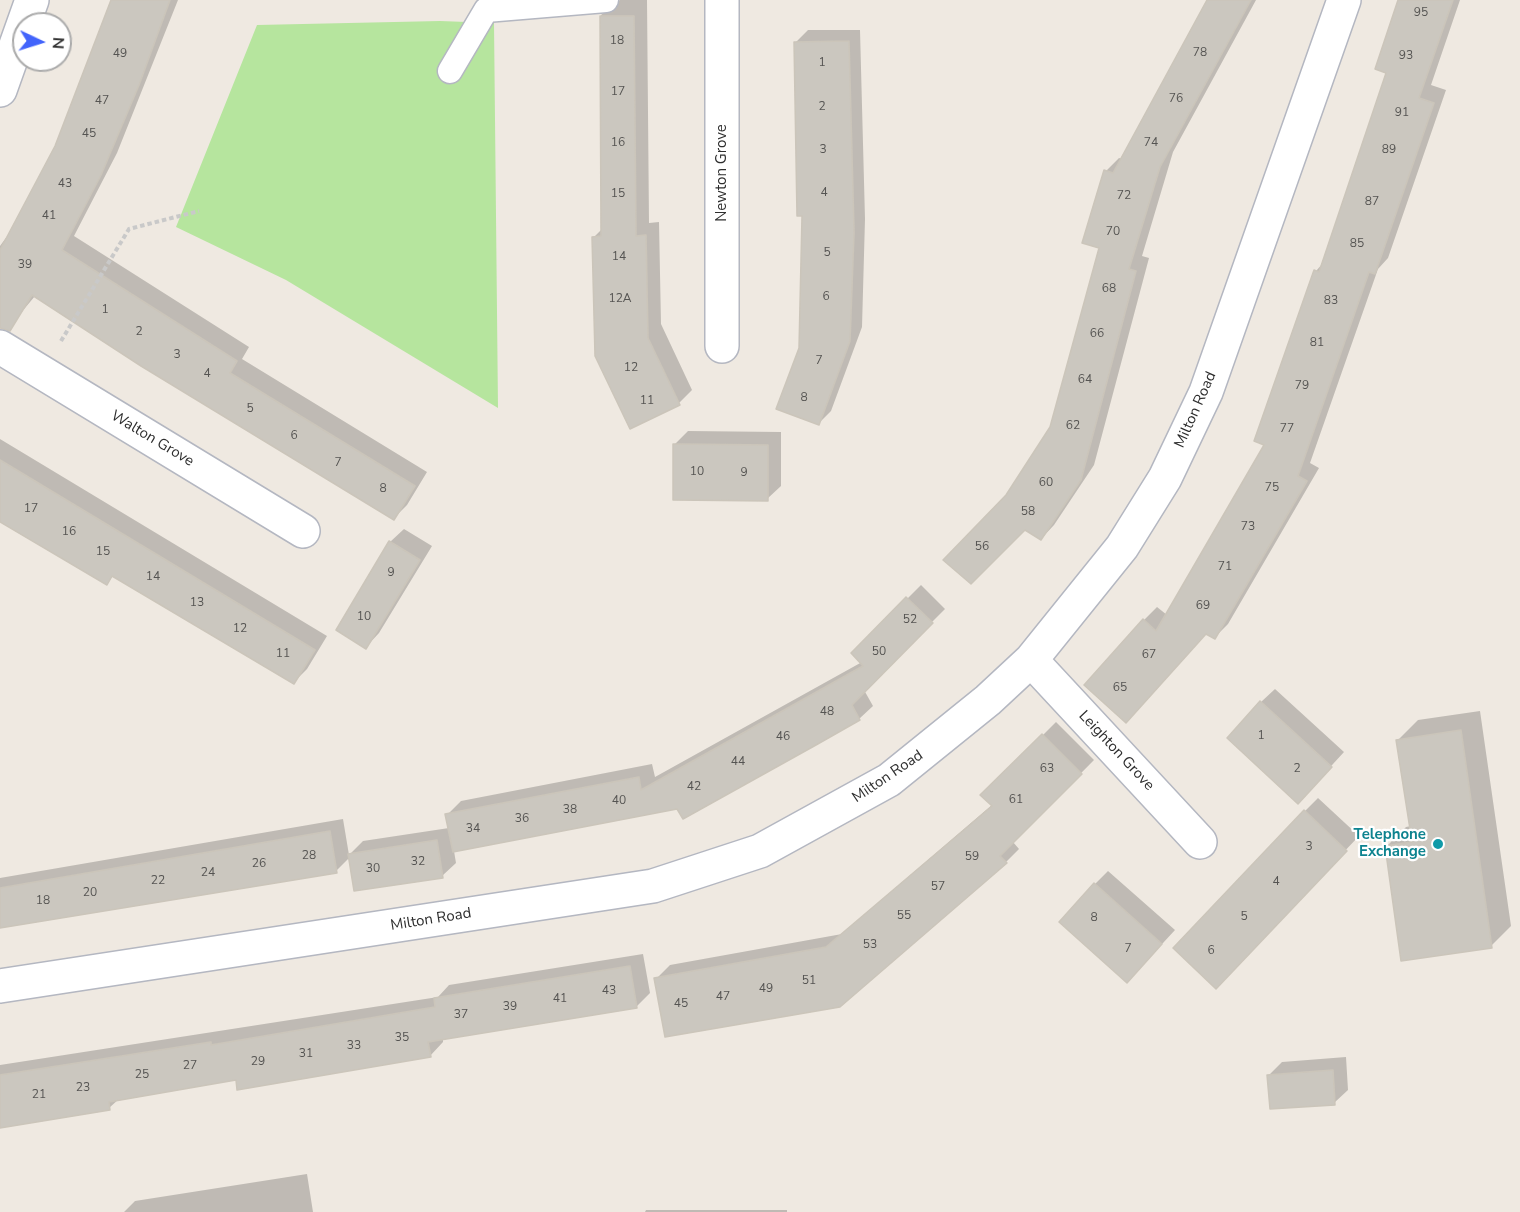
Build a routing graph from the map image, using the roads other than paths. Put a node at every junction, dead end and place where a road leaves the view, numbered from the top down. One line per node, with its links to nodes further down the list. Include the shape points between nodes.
1 (32, 0): 6 (street)
2 (606, 0): 5 (lane, via 486,10)
3 (723, 0): 8 (street, Newton Grove)
4 (1344, 0): 10 (street, Milton Road, via 1206,392 1165,478 1122,547)
5 (450, 71)
6 (0, 90)
7 (0, 346): 9 (street, Walton Grove)
8 (722, 346)
9 (303, 531)
10 (1031, 660): 11 (street, Leighton Grove); 12 (street, Milton Road, via 889,780 760,851 653,886)
11 (1200, 842)
12 (0, 986)

